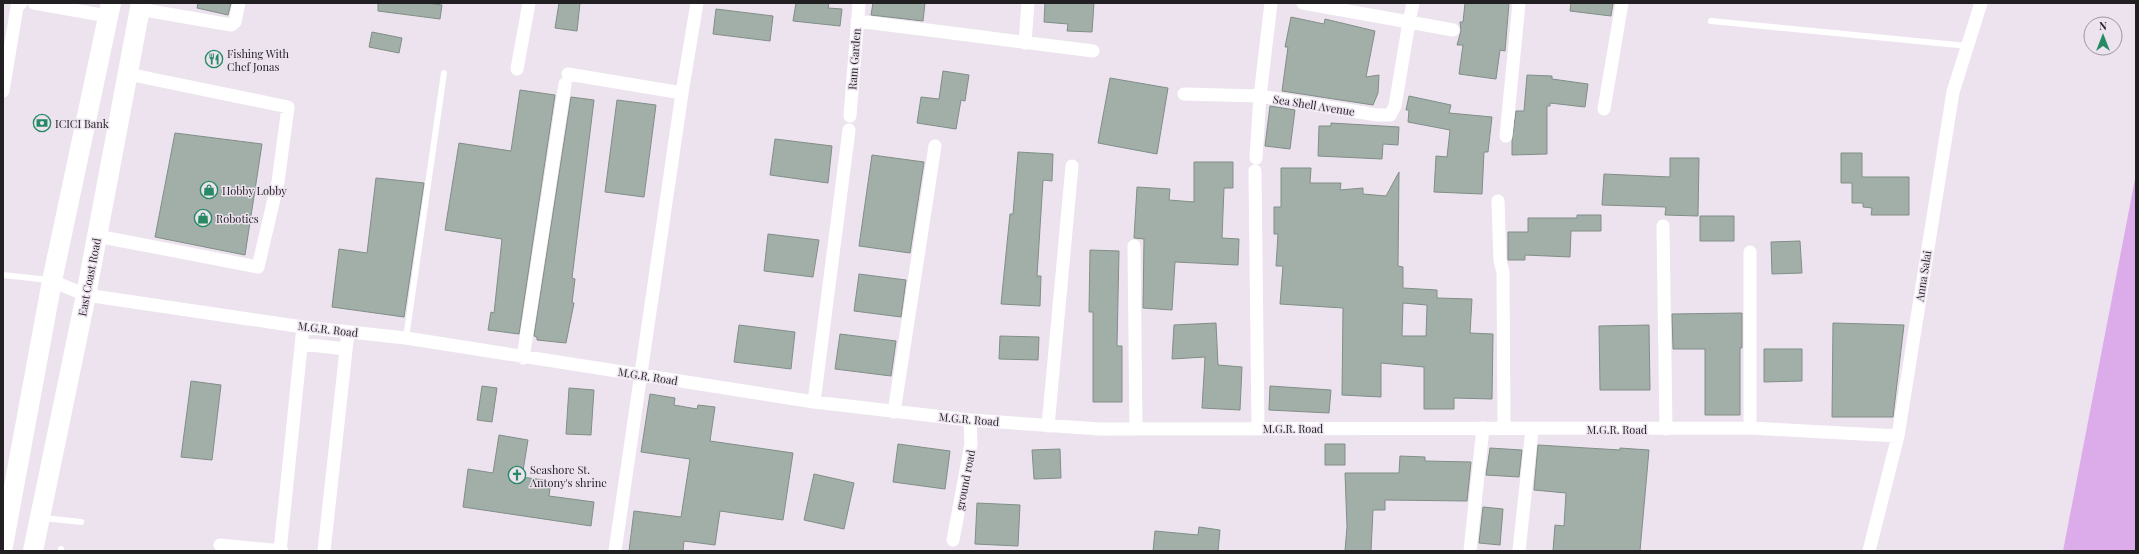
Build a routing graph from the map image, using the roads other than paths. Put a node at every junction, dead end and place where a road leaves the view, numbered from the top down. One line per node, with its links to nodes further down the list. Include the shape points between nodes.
1 (21, 3): 26 (street, via 17,7)
2 (34, 3): 14 (street)
3 (239, 3): 15 (street, via 235,22 231,25)
4 (529, 3): 23 (street)
5 (697, 3): 27 (street)
6 (858, 3): 16 (street, Ram Garden)
7 (1028, 3): 20 (street)
8 (1271, 3): 29 (street, Sea Shell Avenue)
9 (1304, 3): 18 (street)
10 (1413, 3): 18 (street)
11 (1519, 3): 33 (street)
12 (1622, 3): 30 (street)
13 (1981, 3): 21 (street, Anna Salai)
14 (108, 6): 42 (main road)
15 (140, 6): 25 (main road, East Coast Road)
16 (857, 21): 20 (street); 31 (street, Ram Garden)
17 (1712, 21): 21 (lane)
18 (1409, 22): 19 (street); 29 (street, Sea Shell Avenue, via 1395,106 1390,115)
19 (1453, 30)
20 (1025, 43): 22 (street)
21 (1968, 46): 62 (street, Anna Salai, via 1952,99)
22 (1093, 51)
23 (517, 69)
24 (444, 73): 46 (lane)
25 (128, 74): 38 (main road, East Coast Road); 38 (street, via 288,107 278,182 258,267)
26 (3, 91)
27 (682, 93): 49 (street, via 566,79); 50 (street)
28 (1184, 94): 29 (street)
29 (1260, 96): 56 (street, via 1256,164)
30 (1604, 109)
31 (850, 116)
32 (850, 130): 51 (street)
33 (1506, 136)
34 (935, 146): 52 (street)
35 (1072, 166): 54 (street)
36 (1498, 201): 55 (street, via 1500,261 1503,272)
37 (1663, 226): 61 (street)
38 (97, 236): 43 (main road, East Coast Road)
39 (1134, 246): 59 (street)
40 (1750, 252): 58 (street)
41 (3, 275): 42 (lane)
42 (52, 281): 43 (street, M.G.R. Road); 63 (main road)
43 (86, 295): 44 (street, M.G.R. Road); 64 (main road, East Coast Road)
44 (303, 327): 45 (street, M.G.R. Road); 47 (street)
45 (348, 332): 46 (street, M.G.R. Road); 48 (street)
46 (406, 338): 49 (street, M.G.R. Road)
47 (301, 344): 48 (street); 70 (street)
48 (346, 349): 71 (street)
49 (523, 358): 50 (street, M.G.R. Road)
50 (642, 375): 51 (street, M.G.R. Road); 72 (street)
51 (814, 402): 52 (street, M.G.R. Road)
52 (894, 412): 53 (street, M.G.R. Road)
53 (970, 420): 54 (street, M.G.R. Road); 66 (street, ground road, via 971,444)
54 (1048, 426): 59 (street, M.G.R. Road)
55 (1504, 427): 57 (street, M.G.R. Road); 60 (street, M.G.R. Road)
56 (1258, 428): 57 (street, M.G.R. Road); 59 (street, M.G.R. Road)
57 (1483, 428): 73 (street)
58 (1750, 428): 61 (street, M.G.R. Road); 62 (street, M.G.R. Road)
59 (1136, 429)
60 (1532, 429): 61 (street, M.G.R. Road); 74 (street)
61 (1666, 429)
62 (1898, 436): 75 (street, Anna Salai)
63 (5, 516): 68 (main road)
64 (40, 518): 65 (lane); 69 (main road, East Coast Road)
65 (80, 522)
66 (953, 540)
67 (220, 545): 70 (street)
68 (3, 546)
69 (33, 551)
70 (281, 551)
71 (324, 551)
72 (615, 551)
73 (1470, 551)
74 (1519, 551)
75 (1870, 551)

